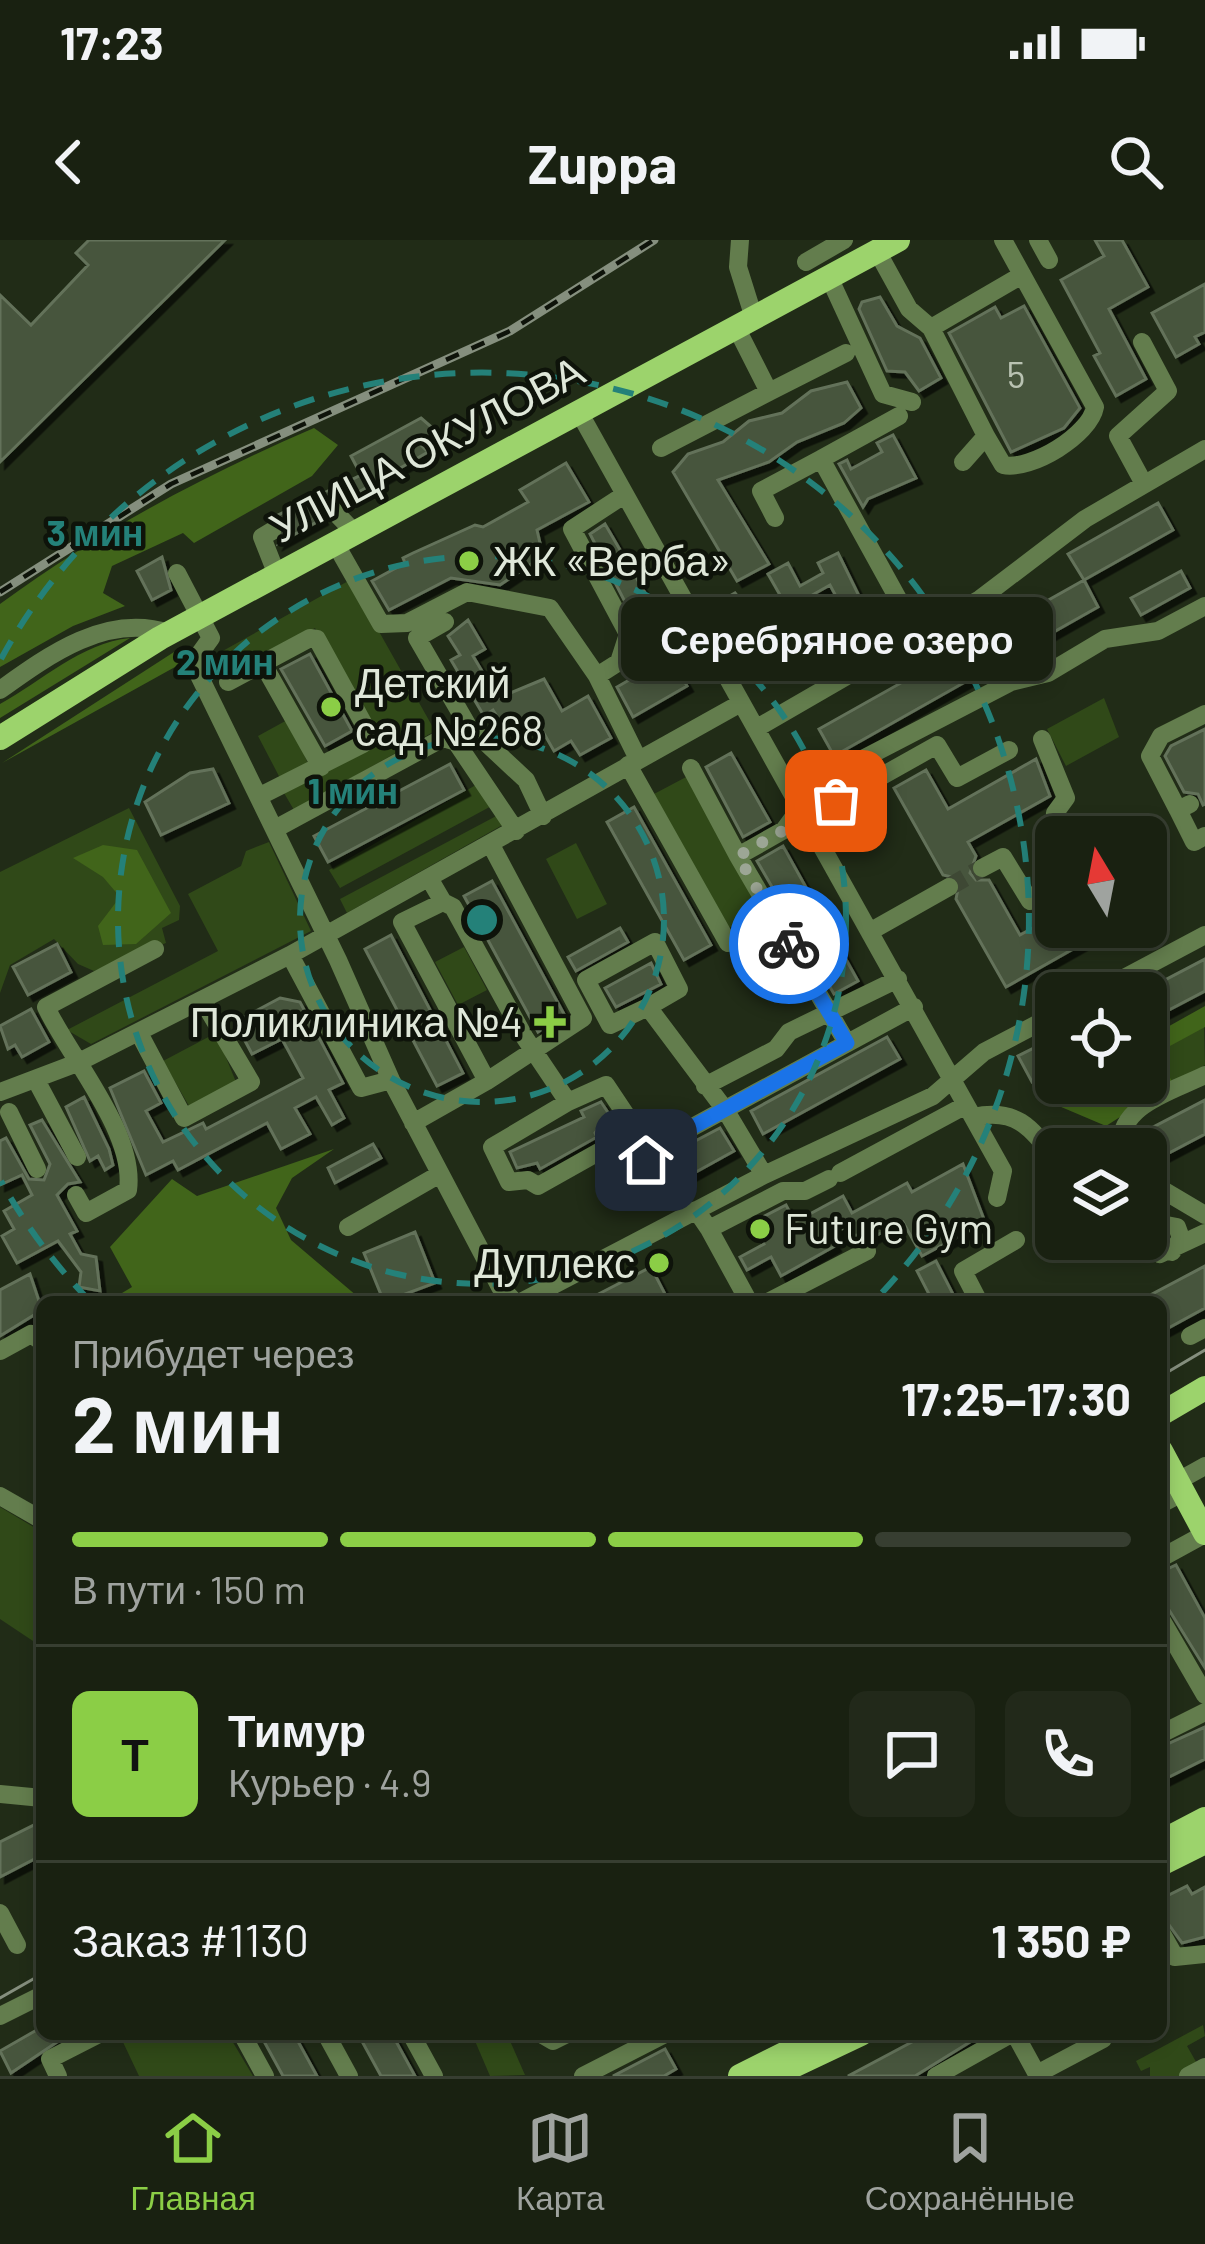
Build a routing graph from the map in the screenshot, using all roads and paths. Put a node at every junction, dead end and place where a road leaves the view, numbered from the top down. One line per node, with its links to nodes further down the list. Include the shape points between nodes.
1 (740, 240): 10 (street)
2 (844, 240): 7 (street)
3 (1003, 240): 8 (street)
4 (1038, 240): 6 (street)
5 (887, 246): 9 (main road, УЛИЦА ОКУЛОВА); 11 (street, via 910,309)
6 (1048, 260)
7 (806, 262)
8 (1022, 275): 11 (street); 16 (street, via 1090,395 1093,421 1010,468)
9 (830, 277): 10 (main road, УЛИЦА ОКУЛОВА); 19 (street, via 883,394 905,409)
10 (745, 322): 14 (street); 15 (main road, УЛИЦА ОКУЛОВА)
11 (931, 328): 16 (street)
12 (1142, 342): 22 (street, via 1168,391 1118,436)
13 (846, 353): 14 (street)
14 (769, 392): 17 (street)
15 (579, 412): 23 (street); 27 (main road, УЛИЦА ОКУЛОВА)
16 (986, 436): 20 (street)
17 (661, 448)
18 (1200, 452): 21 (street); 22 (street)
19 (820, 459): 25 (street, via 761,491); 34 (street)
20 (963, 462)
21 (1205, 475)
22 (1144, 484): 34 (street)
23 (624, 495): 36 (street, via 572,529 628,634 619,662); 39 (street)
24 (331, 508): 27 (street)
25 (775, 518)
26 (272, 531): 29 (street, via 262,537)
27 (345, 538): 29 (main road, УЛИЦА ОКУЛОВА); 36 (street, via 381,624 407,623 467,592 550,608)
28 (177, 573): 31 (street)
29 (277, 575): 31 (main road, УЛИЦА ОКУЛОВА)
30 (1205, 606): 48 (street, via 1158,631 1105,639)
31 (202, 615): 33 (main road, УЛИЦА ОКУЛОВА); 49 (street, via 211,638 196,665)
32 (445, 622): 51 (street, via 417,638 469,726 526,780)
33 (169, 633): 38 (street, via 139,623 92,634); 42 (main road, УЛИЦА ОКУЛОВА)
34 (918, 635): 41 (street)
35 (263, 664): 37 (street); 46 (street); 46 (street, via 317,639 367,730 363,744)
36 (597, 676): 45 (street)
37 (228, 682)
38 (0, 690)
39 (741, 703): 41 (street); 45 (street)
40 (1205, 714): 55 (street, via 1161,736 1150,756 1184,807 1194,842)
41 (757, 728): 50 (street)
42 (0, 737)
43 (1042, 739): 52 (street, via 1066,798)
44 (1009, 750): 50 (street, via 957,778 938,746 841,799)
45 (633, 762): 51 (street); 66 (street)
46 (321, 767): 49 (street)
47 (691, 768): 57 (street)
48 (824, 779)
49 (260, 796): 53 (street)
50 (801, 807): 57 (street, via 784,830); 63 (street)
51 (543, 816): 54 (street)
52 (1056, 816)
53 (275, 829): 54 (street, via 443,738 456,742); 64 (street)
54 (516, 831): 56 (street)
55 (1205, 836)
56 (491, 845): 59 (street); 72 (street)
57 (738, 856): 76 (street)
58 (982, 868): 61 (street, via 1003,857)
59 (429, 878): 62 (street); 64 (street)
60 (949, 886): 63 (street)
61 (1035, 899)
62 (443, 902): 80 (street); 85 (street, via 402,922)
63 (871, 931): 71 (street)
64 (326, 935): 68 (street); 84 (street)
65 (1205, 935): 69 (street)
66 (728, 943)
67 (155, 949): 81 (street, via 46,1007)
68 (290, 956): 73 (street); 84 (street, via 361,1088)
69 (1135, 972)
70 (586, 980): 72 (street); 74 (street, via 610,1025); 74 (street, via 655,942 679,989)
71 (898, 980): 75 (street); 76 (street)
72 (564, 984): 80 (street, via 583,1018)
73 (203, 1001): 78 (street); 78 (street, via 250,1082 184,1118)
74 (648, 1007): 86 (street)
75 (914, 1007): 79 (street); 83 (street)
76 (830, 1015): 79 (street); 86 (street)
77 (1035, 1025): 83 (street)
78 (139, 1033): 81 (street)
79 (847, 1043): 89 (street)
80 (536, 1049): 85 (street); 88 (street)
81 (77, 1063): 87 (street); 101 (street, via 123,1146 130,1178 128,1190 86,1213)
82 (1205, 1075): 93 (street, via 1127,1116)
83 (953, 1078): 90 (street); 99 (street, via 933,1096)
84 (391, 1080): 92 (street)
85 (487, 1081): 92 (street)
86 (705, 1085): 89 (street)
87 (18, 1086): 91 (street); 95 (street)
88 (568, 1102): 88 (street, via 606,1085 626,1122 611,1134 611,1145 538,1186 509,1182 492,1147)
89 (726, 1111): 96 (street, via 654,1148); 99 (street)
90 (969, 1111): 94 (street, via 1008,1113); 102 (street, via 1003,1172); 106 (street)
91 (4, 1118): 97 (street)
92 (413, 1123): 98 (street)
93 (1121, 1128)
94 (1035, 1135)
95 (77, 1157)
96 (646, 1160)
97 (37, 1169)
98 (440, 1174): 105 (street); 111 (street)
99 (764, 1175): 103 (street)
100 (1167, 1192): 104 (street)
101 (76, 1195)
102 (997, 1198)
103 (696, 1210): 106 (street); 112 (street)
104 (1205, 1215)
105 (348, 1227)
106 (709, 1229): 113 (street)
107 (1205, 1233): 110 (street)
108 (1016, 1240): 115 (street, via 963,1271)
109 (867, 1251): 114 (street)
110 (1172, 1252)
111 (509, 1296)
112 (517, 1296)
113 (746, 1296)
114 (780, 1296)
115 (976, 1296)
116 (36, 1337): 117 (street)
117 (0, 1351)
118 (1205, 1388): 119 (main road)
119 (1167, 1410)
120 (1205, 1466): 121 (street)
121 (1174, 1492): 124 (main road)
122 (0, 1496): 123 (street)
123 (36, 1517)
124 (1205, 1534): 125 (street)
125 (1167, 1555)
126 (1167, 1630): 127 (street)
127 (1205, 1696)
128 (1205, 1712): 129 (street)
129 (1167, 1731)
130 (0, 1794): 131 (street)
131 (36, 1797)
132 (1205, 1819): 133 (main road)
133 (1167, 1839)
134 (1205, 1841): 135 (main road)
135 (1167, 1861)
136 (0, 1913): 137 (street)
137 (17, 1946)
138 (1167, 1946): 139 (street, via 1186,1959)
139 (1205, 1954)
140 (36, 1998): 141 (street)
141 (0, 2016)
142 (86, 2040): 156 (street, via 50,2059)
143 (245, 2040): 157 (street)
144 (329, 2040): 154 (street)
145 (414, 2040): 158 (street)
146 (653, 2040): 159 (street)
147 (812, 2040): 160 (main road)
148 (852, 2040): 153 (main road)
149 (1002, 2040): 162 (street)
150 (1017, 2040): 155 (street)
151 (1101, 2040): 155 (street)
152 (1205, 2067): 163 (street)
153 (809, 2069): 161 (main road)
154 (344, 2074)
155 (1038, 2075)
156 (58, 2076)
157 (265, 2076)
158 (434, 2076)
159 (583, 2076)
160 (740, 2076)
161 (772, 2076)
162 (935, 2076)
163 (1187, 2076)

